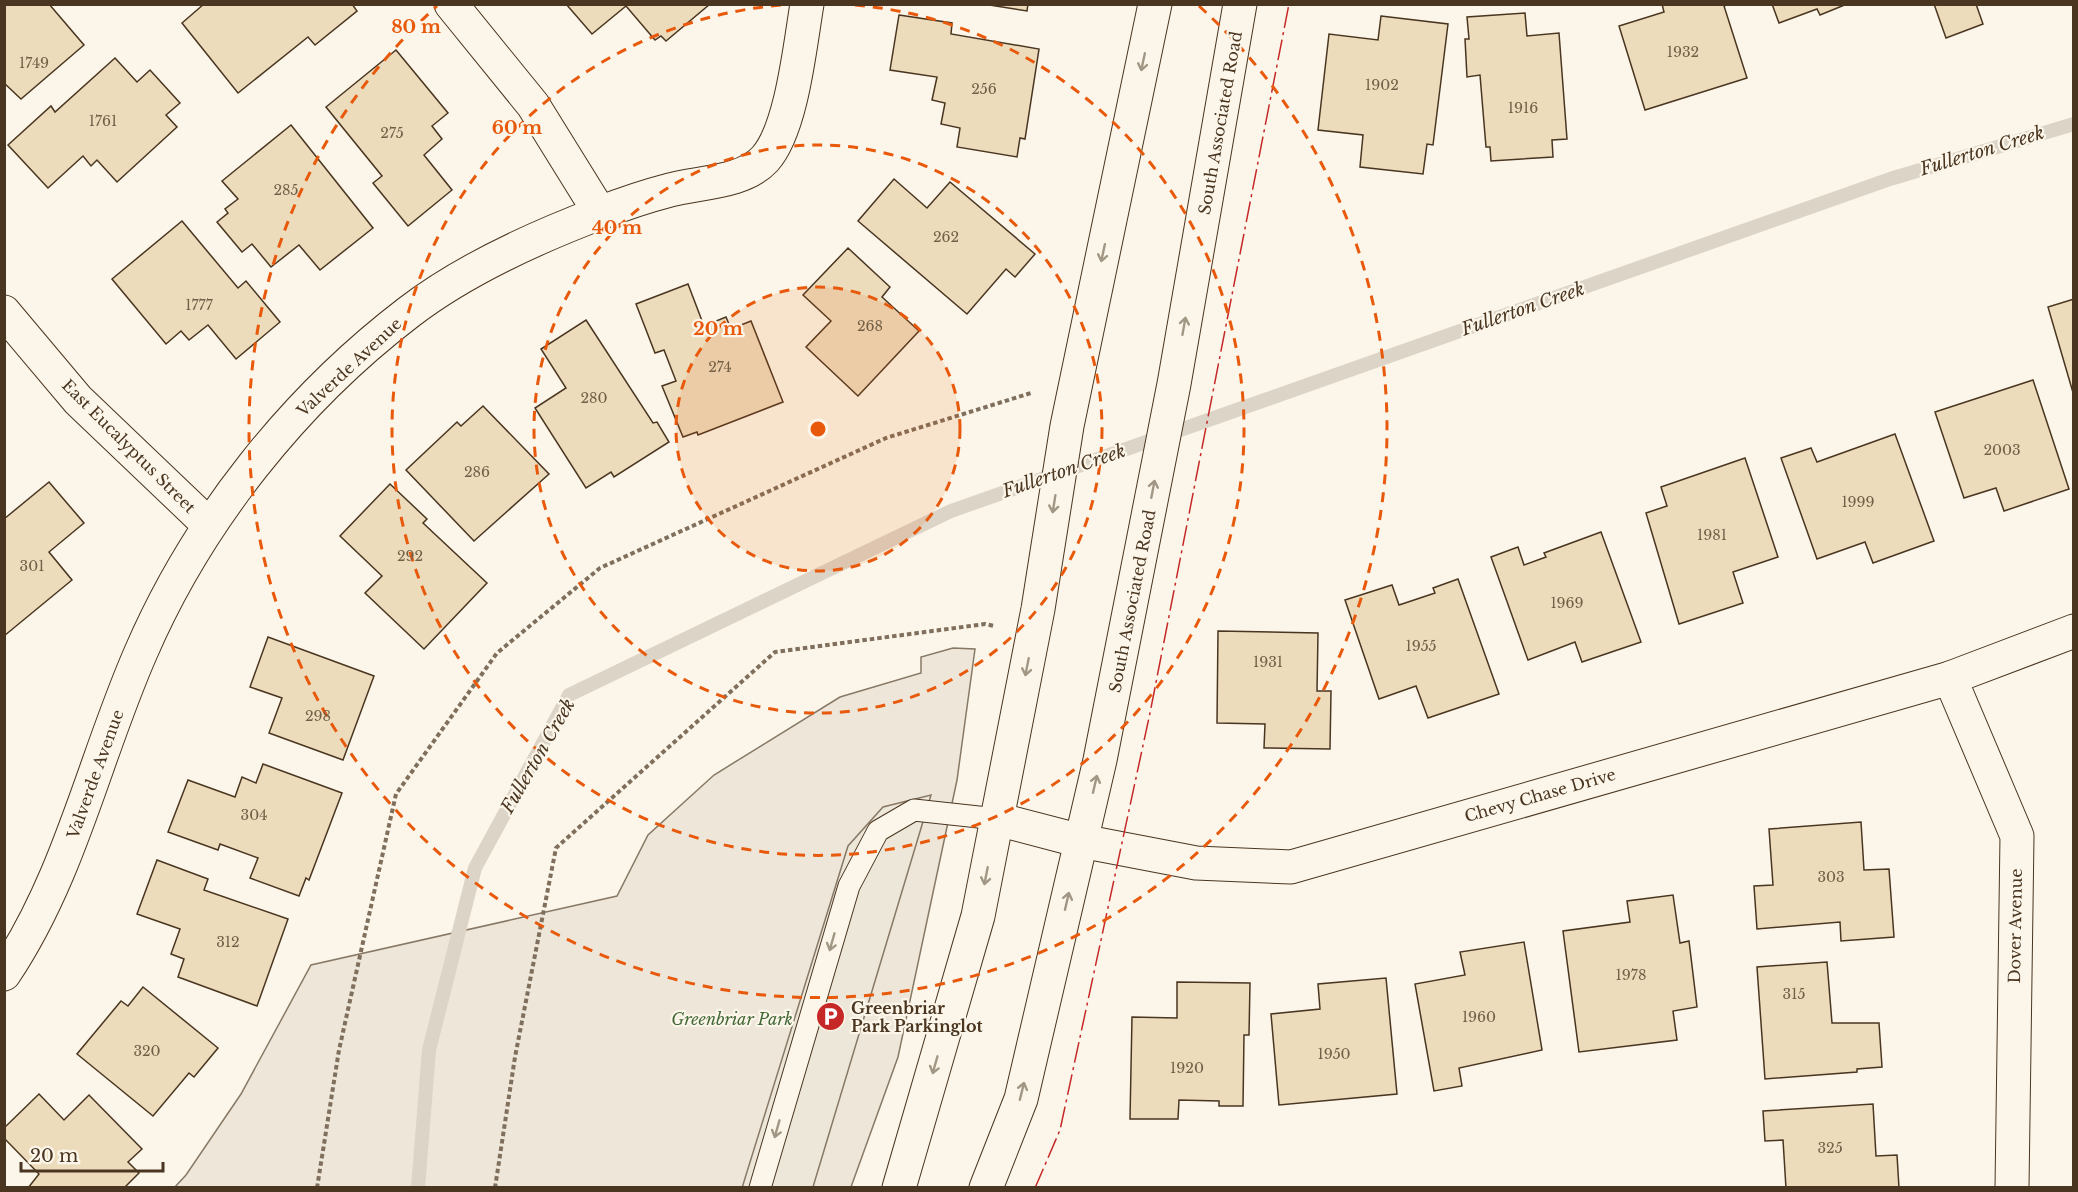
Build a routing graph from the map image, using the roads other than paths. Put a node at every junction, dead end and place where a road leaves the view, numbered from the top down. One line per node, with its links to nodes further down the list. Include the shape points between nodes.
1 (451, 4): 5 (street, via 533,105)
2 (807, 4): 5 (street, Valverde Avenue, via 786,112 777,139 764,160 741,175 669,190)
3 (1155, 4): 10 (street, one-way to 10, via 1070,412)
4 (1240, 4): 11 (street, South Associated Road, one-way to 4, via 1174,384)
5 (600, 213): 7 (street, Valverde Avenue, via 463,276 407,313 350,361 292,420)
6 (4, 312): 7 (street, East Eucalyptus Street, via 78,400)
7 (209, 525): 12 (street, Valverde Avenue, via 142,649 64,860 34,924)
8 (2073, 631): 9 (street, Chevy Chase Drive)
9 (1950, 678): 11 (street, Chevy Chase Drive, via 1291,867 1197,863); 16 (street, Dover Avenue, via 2017,836)
10 (997, 819): 11 (street, Chevy Chase Drive); 13 (lane, one-way to 13, via 914,810 878,831 849,886); 14 (street, one-way to 14, via 978,916)
11 (1081, 841): 15 (street, South Associated Road, one-way to 11, via 1021,1098)
12 (4, 974)
13 (760, 1188)
14 (899, 1188)
15 (986, 1188)
16 (2012, 1188)

